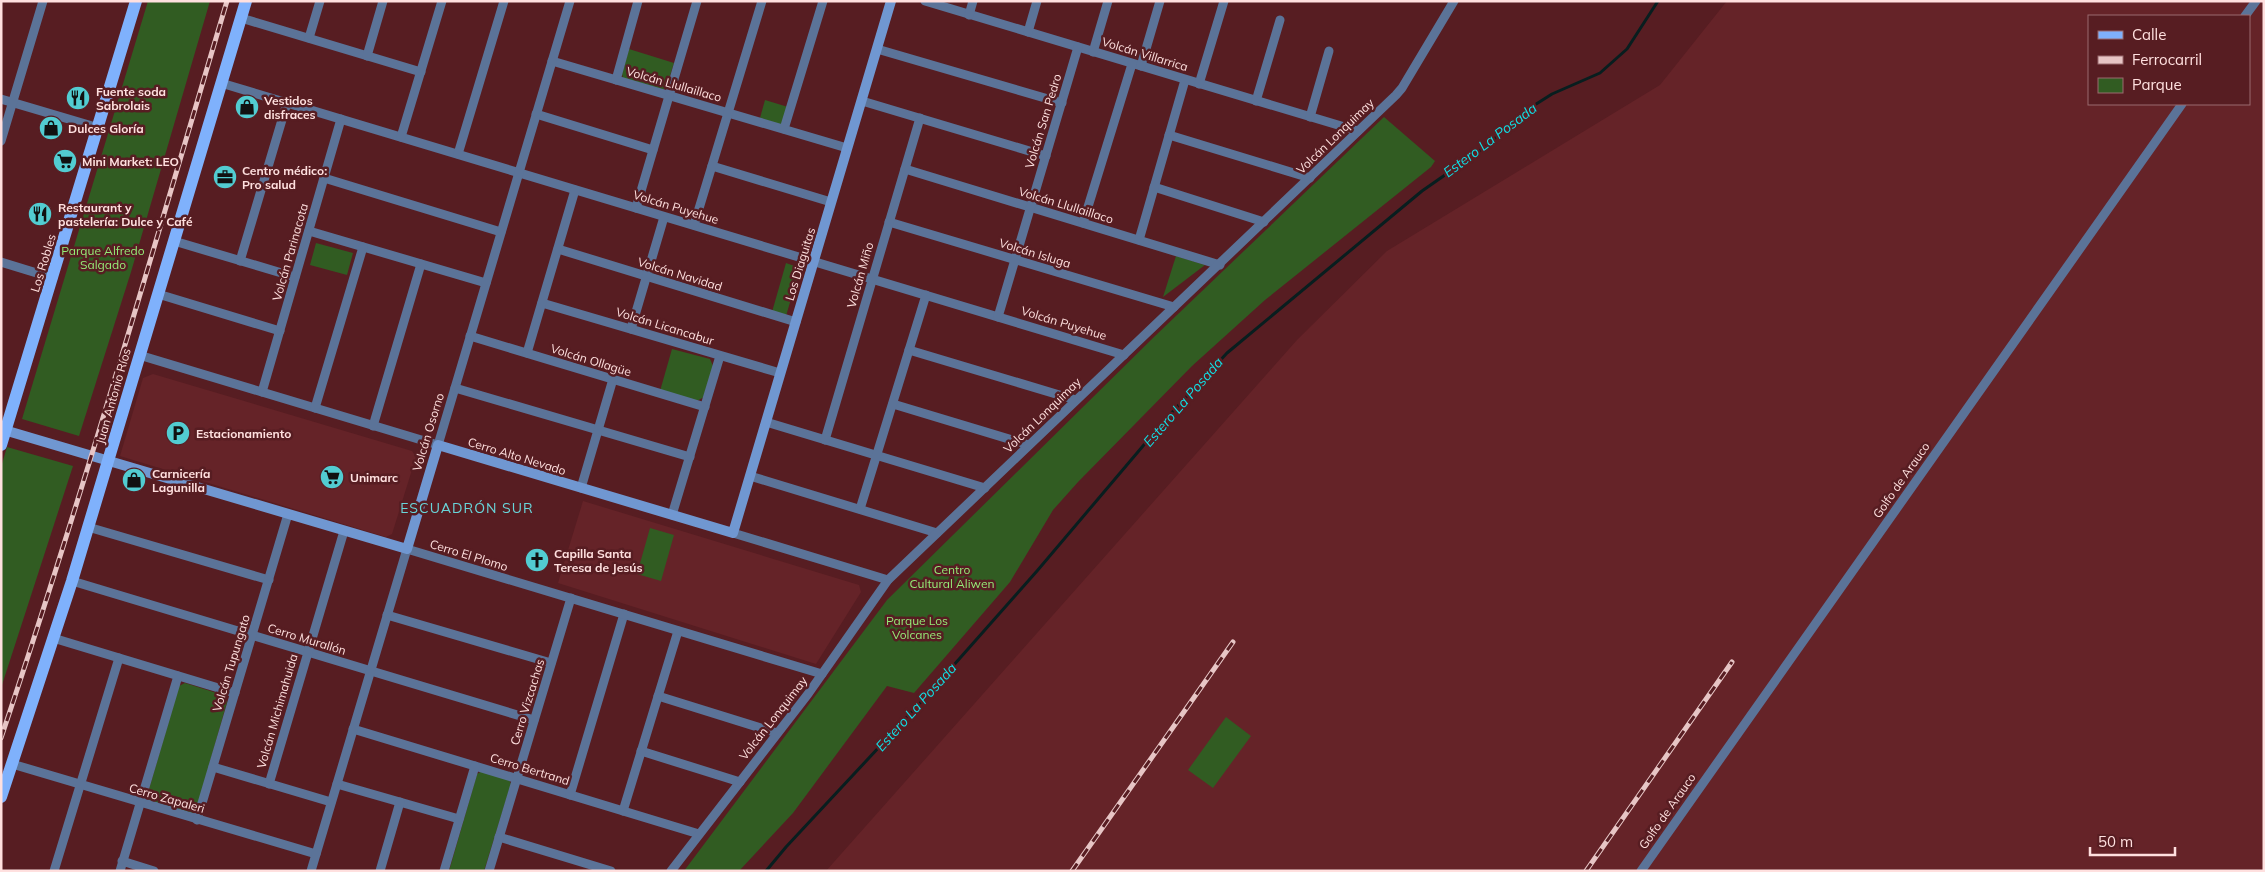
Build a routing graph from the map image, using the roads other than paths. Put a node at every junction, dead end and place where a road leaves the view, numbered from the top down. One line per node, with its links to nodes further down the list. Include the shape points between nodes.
1 (43, 1): 44 (street)
2 (136, 1): 53 (main road, Los Robles)
3 (246, 1): 24 (main road, Juan Antonio Ríos)
4 (320, 1): 27 (street)
5 (383, 1): 32 (street)
6 (442, 1): 35 (street)
7 (504, 1): 61 (street)
8 (570, 1): 33 (street, Volcán Osorno)
9 (638, 1): 36 (street)
10 (697, 1): 40 (street)
11 (762, 1): 48 (street)
12 (823, 1): 54 (street)
13 (891, 1): 29 (street, Los Diaguitas)
14 (925, 1): 22 (street, Volcán Villarrica)
15 (973, 1): 22 (street)
16 (1037, 1): 26 (street)
17 (1108, 1): 31 (street)
18 (1160, 1): 34 (street)
19 (1224, 1): 39 (street)
20 (1454, 1): 55 (street, Volcán Lonquimay, via 1402,88)
21 (2256, 1): 23 (street)
22 (969, 15): 26 (street, Volcán Villarrica)
23 (2246, 15)
24 (240, 18): 27 (street); 38 (main road, Juan Antonio Ríos)
25 (1280, 20): 43 (street)
26 (1028, 32): 28 (street, Volcán Villarrica)
27 (309, 38): 32 (street)
28 (1078, 47): 31 (street, Volcán Villarrica); 46 (street, Volcán San Pedro)
29 (877, 48): 42 (street, Los Diaguitas); 46 (street)
30 (1329, 51): 50 (street)
31 (1093, 52): 34 (street, Volcán Villarrica)
32 (367, 56): 35 (street)
33 (552, 61): 36 (street, Volcán Llullaillaco); 49 (street, Volcán Osorno)
34 (1137, 65): 37 (street, Volcán Villarrica); 76 (street)
35 (421, 72): 57 (street)
36 (616, 80): 40 (street, Volcán Llullaillaco)
37 (1185, 80): 39 (street, Volcán Villarrica); 56 (street)
38 (221, 83): 45 (street, Volcán Puyehue); 81 (main road, Juan Antonio Ríos)
39 (1199, 84): 43 (street, Volcán Villarrica)
40 (669, 96): 48 (street, Volcán Llullaillaco); 60 (street)
41 (1, 99): 44 (street)
42 (862, 101): 51 (street); 59 (street, Los Diaguitas)
43 (1256, 101): 50 (street, Volcán Villarrica)
44 (13, 103): 53 (street); 58 (street)
45 (287, 103): 52 (street, Volcán Puyehue); 85 (street)
46 (1062, 103): 62 (street, Volcán San Pedro)
47 (2181, 105): 189 (street, Golfo de Arauco)
48 (728, 113): 54 (street, Volcán Llullaillaco); 63 (street)
49 (536, 114): 60 (street); 65 (street, Volcán Osorno)
50 (1310, 117): 55 (street, Volcán Villarrica)
51 (920, 118): 62 (street); 64 (street, Volcán Miño)
52 (341, 120): 57 (street, Volcán Puyehue); 66 (street, Volcán Parinacota)
53 (99, 128): 92 (main road, Los Robles)
54 (784, 130): 59 (street, Volcán Llullaillaco)
55 (1358, 131): 67 (street, Volcán Lonquimay)
56 (1169, 135): 67 (street); 68 (street)
57 (401, 137): 61 (street, Volcán Puyehue)
58 (1, 141)
59 (847, 148): 70 (street, Los Diaguitas)
60 (653, 150): 72 (street)
61 (458, 154): 65 (street, Volcán Puyehue)
62 (1046, 156): 71 (street, Volcán San Pedro)
63 (712, 166): 70 (street); 77 (street)
64 (905, 169): 71 (street, Volcán Llullaillaco); 74 (street, Volcán Miño)
65 (519, 173): 69 (street, Volcán Puyehue); 79 (street, Volcán Osorno)
66 (324, 178): 78 (street, Volcán Parinacota); 79 (street)
67 (1310, 178): 75 (street, Volcán Lonquimay)
68 (1154, 187): 75 (street); 80 (street)
69 (576, 190): 72 (street, Volcán Puyehue); 83 (street)
70 (831, 202): 86 (street, Los Diaguitas)
71 (1031, 207): 76 (street, Volcán Llullaillaco); 84 (street, Volcán San Pedro)
72 (636, 208): 73 (street, Volcán Puyehue)
73 (664, 216): 77 (street, Volcán Puyehue); 90 (street)
74 (889, 222): 84 (street, Volcán Isluga); 93 (street, Volcán Miño)
75 (1264, 222): 89 (street, Volcán Lonquimay)
76 (1083, 223): 80 (street, Volcán Llullaillaco)
77 (694, 225): 86 (street, Volcán Puyehue)
78 (309, 231): 82 (street); 91 (street, Volcán Parinacota)
79 (501, 232): 94 (street, Volcán Osorno)
80 (1139, 240): 89 (street, Volcán Llullaillaco)
81 (174, 241): 85 (street); 95 (main road, Juan Antonio Ríos)
82 (363, 247): 88 (street); 116 (street)
83 (558, 250): 90 (street, Volcán Navidad); 97 (street)
84 (1015, 260): 98 (street, Volcán Isluga); 99 (street, Volcán San Pedro)
85 (240, 261): 91 (street)
86 (814, 261): 93 (street, Volcán Puyehue); 100 (street, Los Diaguitas)
87 (1, 262): 92 (street)
88 (421, 264): 94 (street); 118 (street)
89 (1220, 265): 98 (street, Volcán Lonquimay)
90 (647, 276): 100 (street, Volcán Navidad); 101 (street)
91 (295, 277): 102 (street, Volcán Parinacota)
92 (53, 278): 119 (main road, Los Robles)
93 (872, 279): 96 (street, Volcán Puyehue); 121 (street, Volcán Miño)
94 (486, 283): 103 (street, Volcán Osorno)
95 (158, 294): 102 (street); 106 (main road, Juan Antonio Ríos)
96 (926, 295): 99 (street, Volcán Puyehue); 104 (street)
97 (542, 303): 101 (street, Volcán Licancabur); 105 (street)
98 (1174, 307): 107 (street, Volcán Lonquimay)
99 (998, 317): 107 (street, Volcán Puyehue)
100 (796, 322): 109 (street, Los Diaguitas)
101 (631, 329): 108 (street, Volcán Licancabur)
102 (280, 331): 112 (street, Volcán Parinacota)
103 (470, 336): 105 (street, Volcán Ollagüe); 111 (street, Volcán Osorno)
104 (909, 350): 113 (street); 114 (street)
105 (527, 353): 110 (street, Volcán Ollagüe)
106 (139, 354): 112 (street, Cerro Alto Nevado); 127 (main road, Juan Antonio Ríos)
107 (1124, 354): 113 (street, Volcán Lonquimay)
108 (720, 356): 109 (street, Volcán Licancabur); 115 (street)
109 (780, 374): 117 (street, Los Diaguitas)
110 (613, 379): 115 (street, Volcán Ollagüe); 120 (street)
111 (455, 388): 120 (street); 123 (street, Volcán Osorno)
112 (262, 392): 116 (street, Cerro Alto Nevado)
113 (1076, 400): 124 (street, Volcán Lonquimay)
114 (892, 404): 124 (street); 125 (street)
115 (705, 407): 126 (street)
116 (315, 408): 118 (street, Cerro Alto Nevado)
117 (766, 422): 121 (street); 128 (street, Los Diaguitas)
118 (374, 426): 123 (street, Cerro Alto Nevado)
119 (3, 430): 122 (main road, Los Robles); 127 (street, Cerro El Plomo)
120 (598, 430): 126 (street); 129 (street)
121 (825, 440): 125 (street)
122 (1, 445)
123 (438, 445): 129 (street, Cerro Alto Nevado); 138 (street, Volcán Osorno)
124 (1029, 445): 130 (street, Volcán Lonquimay)
125 (877, 455): 130 (street); 131 (street)
126 (690, 457): 133 (street)
127 (108, 460): 132 (street, Cerro El Plomo); 134 (main road, Juan Antonio Ríos)
128 (750, 476): 131 (street); 136 (street, Los Diaguitas)
129 (581, 488): 133 (street, Cerro Alto Nevado)
130 (985, 488): 137 (street, Volcán Lonquimay)
131 (860, 509): 137 (street)
132 (288, 514): 135 (street, Cerro El Plomo); 139 (street, Volcán Tupungato)
133 (672, 515): 136 (street, Cerro Alto Nevado)
134 (88, 527): 139 (street); 141 (main road, Juan Antonio Ríos)
135 (344, 531): 138 (street, Cerro El Plomo); 148 (street, Volcán Michimahuida)
136 (733, 533): 140 (street, Cerro Alto Nevado)
137 (937, 533): 140 (street, Volcán Lonquimay)
138 (407, 549): 142 (street, Cerro El Plomo); 144 (street, Volcán Osorno)
139 (269, 580): 146 (street, Volcán Tupungato)
140 (888, 580): 152 (street, Volcán Lonquimay)
141 (72, 581): 146 (street, Cerro Murallón); 147 (main road, Juan Antonio Ríos)
142 (571, 598): 143 (street, Cerro El Plomo); 150 (street, Cerro Vizcachas)
143 (624, 614): 145 (street, Cerro El Plomo); 168 (street)
144 (387, 616): 150 (street); 151 (street, Volcán Osorno)
145 (678, 631): 152 (street, Cerro El Plomo); 155 (street)
146 (252, 635): 148 (street, Cerro Murallón); 154 (street, Volcán Tupungato)
147 (54, 638): 149 (street); 160 (main road, Juan Antonio Ríos)
148 (307, 652): 151 (street, Cerro Murallón); 165 (street, Volcán Michimahuida)
149 (119, 658): 153 (street); 167 (street)
150 (551, 663): 156 (street, Cerro Vizcachas)
151 (370, 671): 156 (street, Cerro Murallón); 157 (street, Volcán Osorno)
152 (822, 674): 158 (street, Volcán Lonquimay)
153 (178, 676): 154 (street); 172 (street)
154 (235, 693): 162 (street, Volcán Tupungato)
155 (658, 696): 158 (street); 159 (street)
156 (534, 720): 163 (street, Cerro Vizcachas)
157 (353, 729): 161 (street, Cerro Bertrand); 166 (street, Volcán Osorno)
158 (777, 733): 164 (street, Volcán Lonquimay)
159 (641, 751): 164 (street); 173 (street)
160 (12, 764): 167 (street, Cerro Zapaleri); 169 (main road, Juan Antonio Ríos)
161 (475, 766): 163 (street, Cerro Bertrand); 174 (street)
162 (213, 767): 165 (street); 175 (street, Volcán Tupungato)
163 (517, 778): 168 (street, Cerro Bertrand); 177 (street, Cerro Vizcachas)
164 (740, 782): 176 (street, Volcán Lonquimay)
165 (268, 784): 170 (street)
166 (336, 784): 170 (street, Volcán Osorno); 171 (street)
167 (80, 785): 172 (street, Cerro Zapaleri); 180 (street)
168 (570, 795): 173 (street, Cerro Bertrand)
169 (1, 797)
170 (331, 802): 178 (street, Volcán Osorno)
171 (400, 802): 174 (street); 184 (street)
172 (140, 803): 175 (street, Cerro Zapaleri); 179 (street)
173 (623, 811): 176 (street, Cerro Bertrand)
174 (459, 819): 185 (street)
175 (197, 820): 178 (street, Cerro Zapaleri)
176 (699, 834): 188 (street, Volcán Lonquimay)
177 (499, 837): 186 (street, Cerro Vizcachas); 187 (street)
178 (316, 854): 183 (street, Volcán Osorno)
179 (122, 861): 181 (street); 182 (street)
180 (54, 871)
181 (120, 871)
182 (154, 871)
183 (311, 871)
184 (380, 871)
185 (444, 871)
186 (489, 871)
187 (611, 871)
188 (671, 871)
189 (1641, 871)

